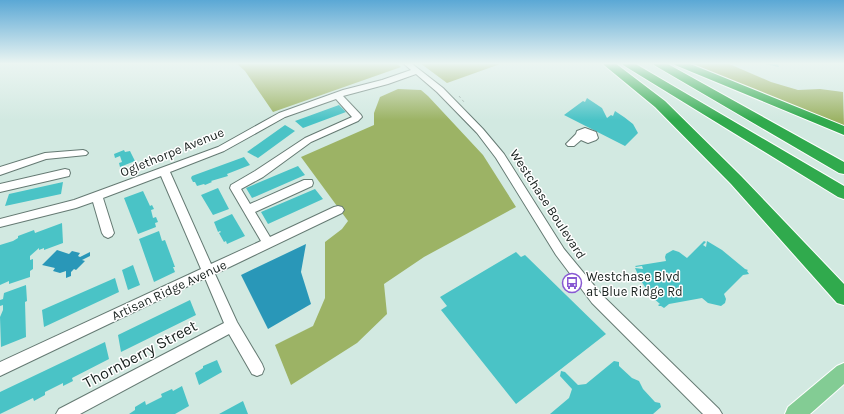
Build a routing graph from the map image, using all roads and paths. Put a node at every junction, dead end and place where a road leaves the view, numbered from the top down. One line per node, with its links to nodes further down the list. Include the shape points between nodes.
1 (384, 82): 7 (street, Oglethorpe Avenue)
2 (431, 82): 32 (street, Westchase Boulevard, via 480,131 500,156 560,252 597,299)
3 (633, 82): 26 (highway, via 660,104 736,180)
4 (661, 82): 18 (highway)
5 (693, 82): 12 (highway)
6 (724, 82): 8 (highway)
7 (337, 95): 14 (street, Oglethorpe Avenue, via 268,121 221,150); 20 (street, via 357,117 350,123 308,140 237,186 235,188)
8 (844, 131)
9 (584, 138): 10 (street)
10 (574, 146)
11 (83, 153): 13 (street, via 45,156)
12 (844, 169)
13 (0, 171)
14 (164, 171): 19 (street, Oglethorpe Avenue); 25 (street)
15 (64, 173): 17 (street)
16 (308, 183): 20 (street)
17 (0, 188)
18 (844, 193)
19 (97, 196): 22 (street, Oglethorpe Avenue, via 57,210); 23 (street)
20 (248, 210): 24 (street)
21 (338, 210): 24 (street, Artisan Ridge Avenue)
22 (0, 223)
23 (108, 233)
24 (268, 243): 25 (street, Artisan Ridge Avenue)
25 (210, 271): 27 (street); 28 (street, Artisan Ridge Avenue)
26 (844, 297)
27 (232, 326): 29 (street); 31 (street, Thornberry Street)
28 (0, 369)
29 (257, 369)
30 (844, 372): 33 (main road)
31 (64, 414)
32 (714, 414)
33 (795, 414)

